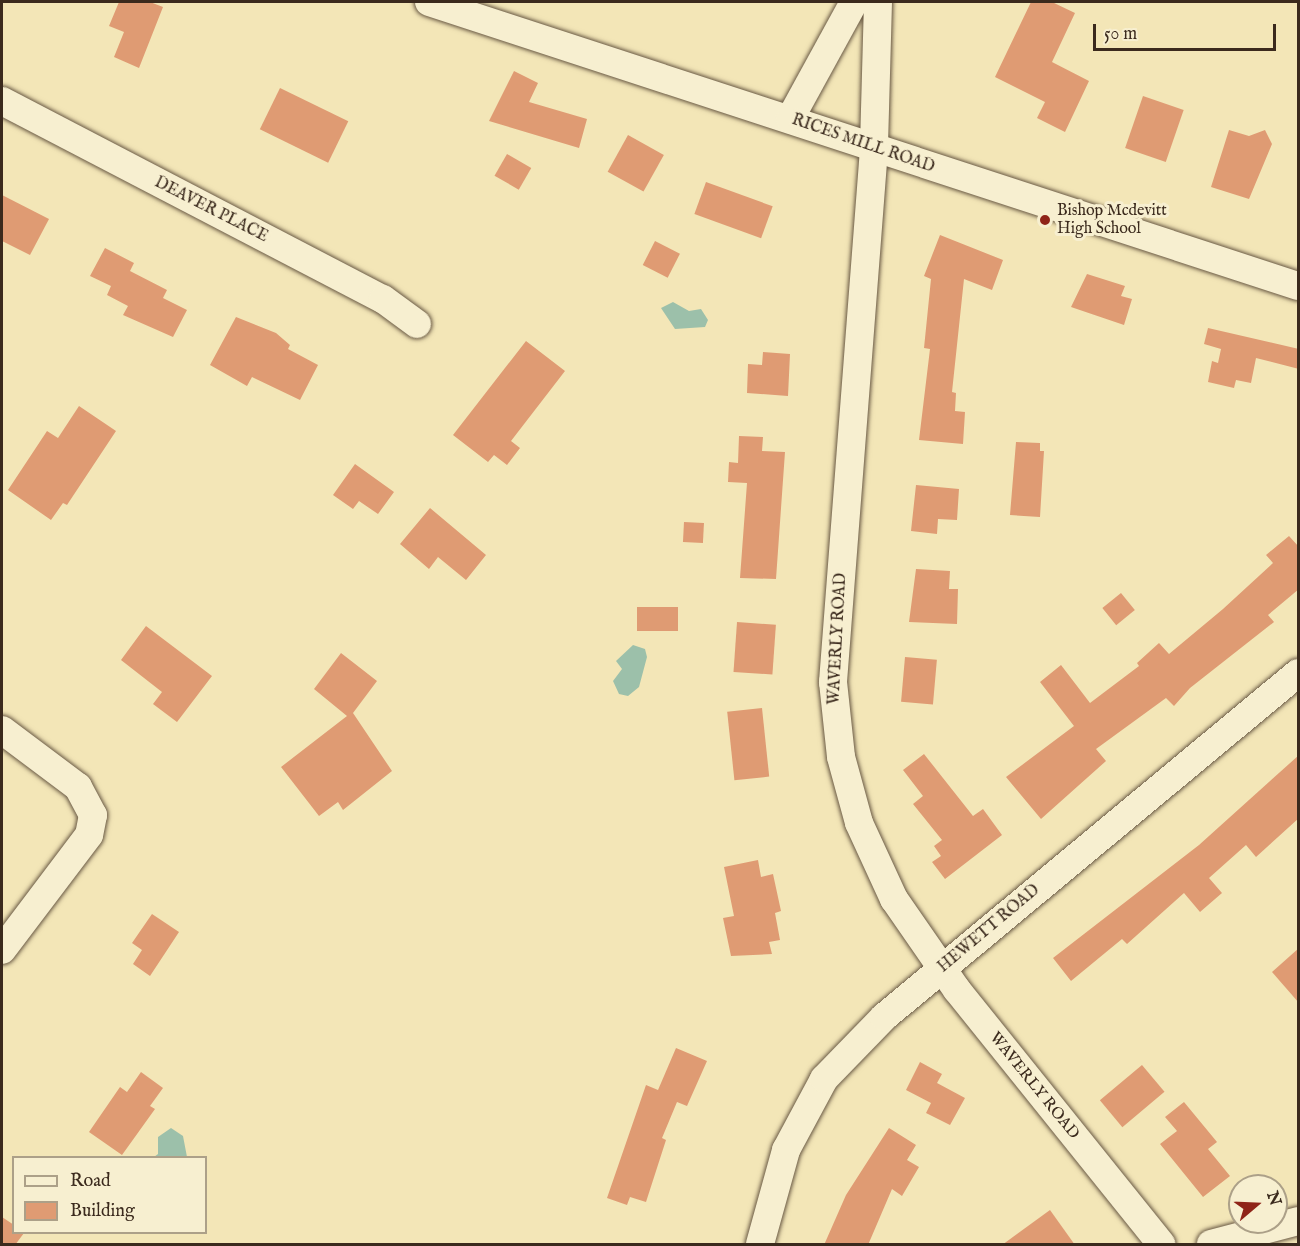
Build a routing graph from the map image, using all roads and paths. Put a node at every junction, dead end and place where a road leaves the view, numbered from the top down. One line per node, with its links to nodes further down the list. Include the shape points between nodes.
1 (429, 2): 5 (street, RICES MILL ROAD)
2 (854, 2): 5 (street)
3 (878, 2): 6 (street, WAVERLY ROAD)
4 (2, 101): 8 (street, DEAVER PLACE, via 383,299)
5 (790, 119): 6 (street, RICES MILL ROAD)
6 (874, 149): 7 (street, RICES MILL ROAD); 12 (street, WAVERLY ROAD, via 833,682 835,719 849,792 869,849 894,899)
7 (1299, 286)
8 (417, 324)
9 (1299, 673): 12 (street, HEWETT ROAD)
10 (2, 730): 11 (street, via 78,788 91,806 93,825)
11 (2, 950)
12 (942, 969): 14 (street, HEWETT ROAD, via 884,1017 824,1079 786,1150); 15 (street, WAVERLY ROAD)
13 (1299, 1221): 16 (street)
14 (760, 1245)
15 (1161, 1245)
16 (1211, 1245)

